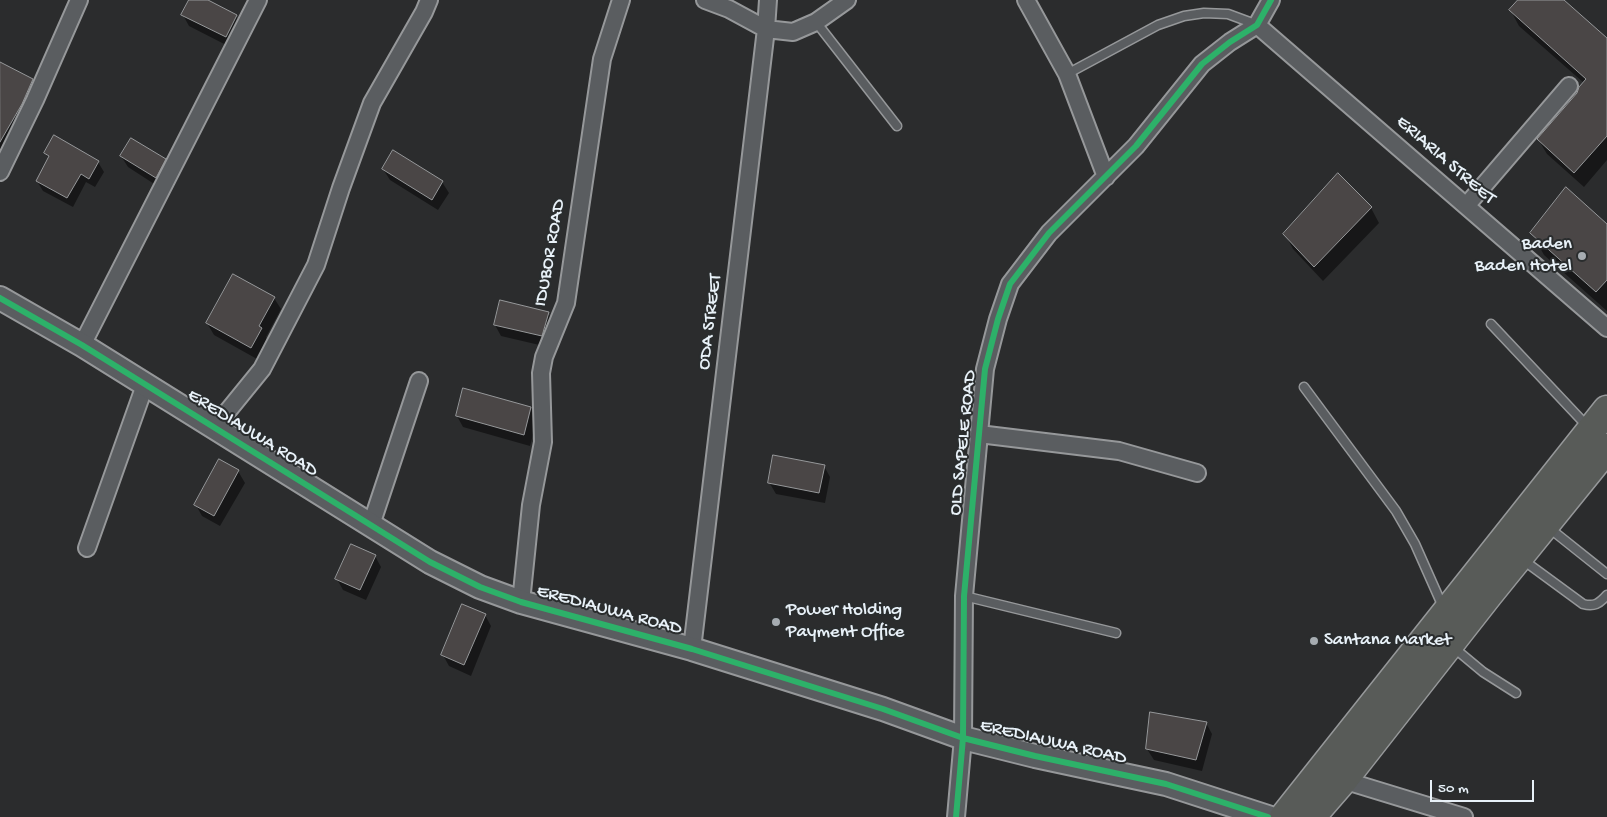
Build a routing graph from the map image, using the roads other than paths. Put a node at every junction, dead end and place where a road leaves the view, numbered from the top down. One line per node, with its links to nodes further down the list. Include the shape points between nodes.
1 (79, 0): 16 (street)
2 (258, 0): 22 (street)
3 (429, 0): 26 (street, via 372,103 316,265 262,369)
4 (705, 0): 12 (street)
5 (768, 0): 12 (street, ODA STREET)
6 (847, 0): 10 (street)
7 (1026, 0): 13 (street)
8 (1271, 0): 11 (street, OLD SAPELE ROAD)
9 (620, 1): 37 (street, IDUBOR ROAD, via 602,59 566,303 540,373 543,442 531,505)
10 (816, 22): 12 (street, via 793,32); 15 (lane)
11 (1257, 25): 13 (lane, via 1228,14 1184,16 1158,25); 17 (street, OLD SAPELE ROAD, via 1202,64 1136,146); 18 (street, ERIARIA STREET)
12 (766, 28): 41 (street, ODA STREET)
13 (1068, 74): 17 (street)
14 (1569, 86): 18 (street)
15 (897, 126)
16 (0, 172)
17 (1106, 177): 28 (street, OLD SAPELE ROAD, via 1049,233 1010,284 985,369)
18 (1466, 206): 21 (street, ERIARIA STREET)
19 (0, 298): 22 (street, EREDIAUWA ROAD)
20 (1491, 324): 27 (lane)
21 (1607, 328)
22 (82, 345): 24 (street, EREDIAUWA ROAD)
23 (419, 381): 31 (street)
24 (146, 385): 26 (street, EREDIAUWA ROAD); 32 (street)
25 (1304, 387): 38 (lane, via 1396,511 1415,544)
26 (214, 428): 31 (street, EREDIAUWA ROAD)
27 (1602, 429): 30 (highway); 38 (highway)
28 (979, 434): 29 (street, via 1119,451); 36 (street, OLD SAPELE ROAD)
29 (1197, 473)
30 (1545, 524): 33 (highway); 34 (lane)
31 (371, 525): 37 (street, EREDIAUWA ROAD, via 480,587)
32 (87, 548)
33 (1519, 557): 35 (lane, via 1583,604 1591,606); 40 (highway)
34 (1607, 574)
35 (1607, 595)
36 (964, 596): 39 (lane); 43 (street, OLD SAPELE ROAD)
37 (522, 602): 41 (street, EREDIAUWA ROAD)
38 (1446, 613): 47 (highway)
39 (1116, 633)
40 (1450, 644): 42 (lane, via 1483,672); 44 (highway)
41 (692, 649): 43 (street, EREDIAUWA ROAD, via 883,709)
42 (1516, 693)
43 (963, 738): 45 (street, OLD SAPELE ROAD); 46 (street, EREDIAUWA ROAD, via 1166,784)
44 (1343, 780): 48 (highway); 49 (street)
45 (956, 817)
46 (1268, 817)
47 (1284, 817)
48 (1311, 817)
49 (1464, 817)

